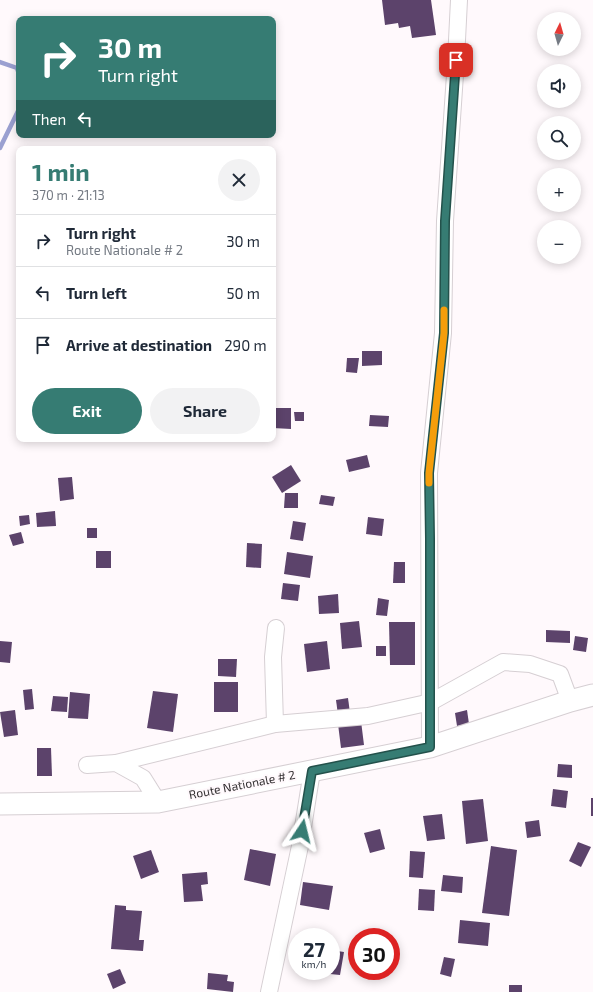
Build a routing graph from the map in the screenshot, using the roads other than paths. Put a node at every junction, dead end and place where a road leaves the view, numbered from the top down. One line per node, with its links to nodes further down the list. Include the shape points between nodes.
1 (459, 0): 5 (street, via 445,221 444,333 429,473)
2 (276, 628): 6 (street, via 272,656)
3 (593, 695): 4 (main road, Route Nationale # 2)
4 (570, 701): 5 (street, via 560,674 530,664 503,662); 7 (main road, Route Nationale # 2)
5 (430, 702): 6 (street, via 368,716); 7 (street)
6 (275, 724): 8 (street)
7 (430, 747): 10 (main road, Route Nationale # 2)
8 (116, 763): 9 (street); 11 (street, via 143,778)
9 (87, 765)
10 (312, 771): 11 (main road, Route Nationale # 2); 13 (street, via 300,846)
11 (158, 802): 12 (main road, Route Nationale # 2)
12 (0, 804)
13 (269, 992)

